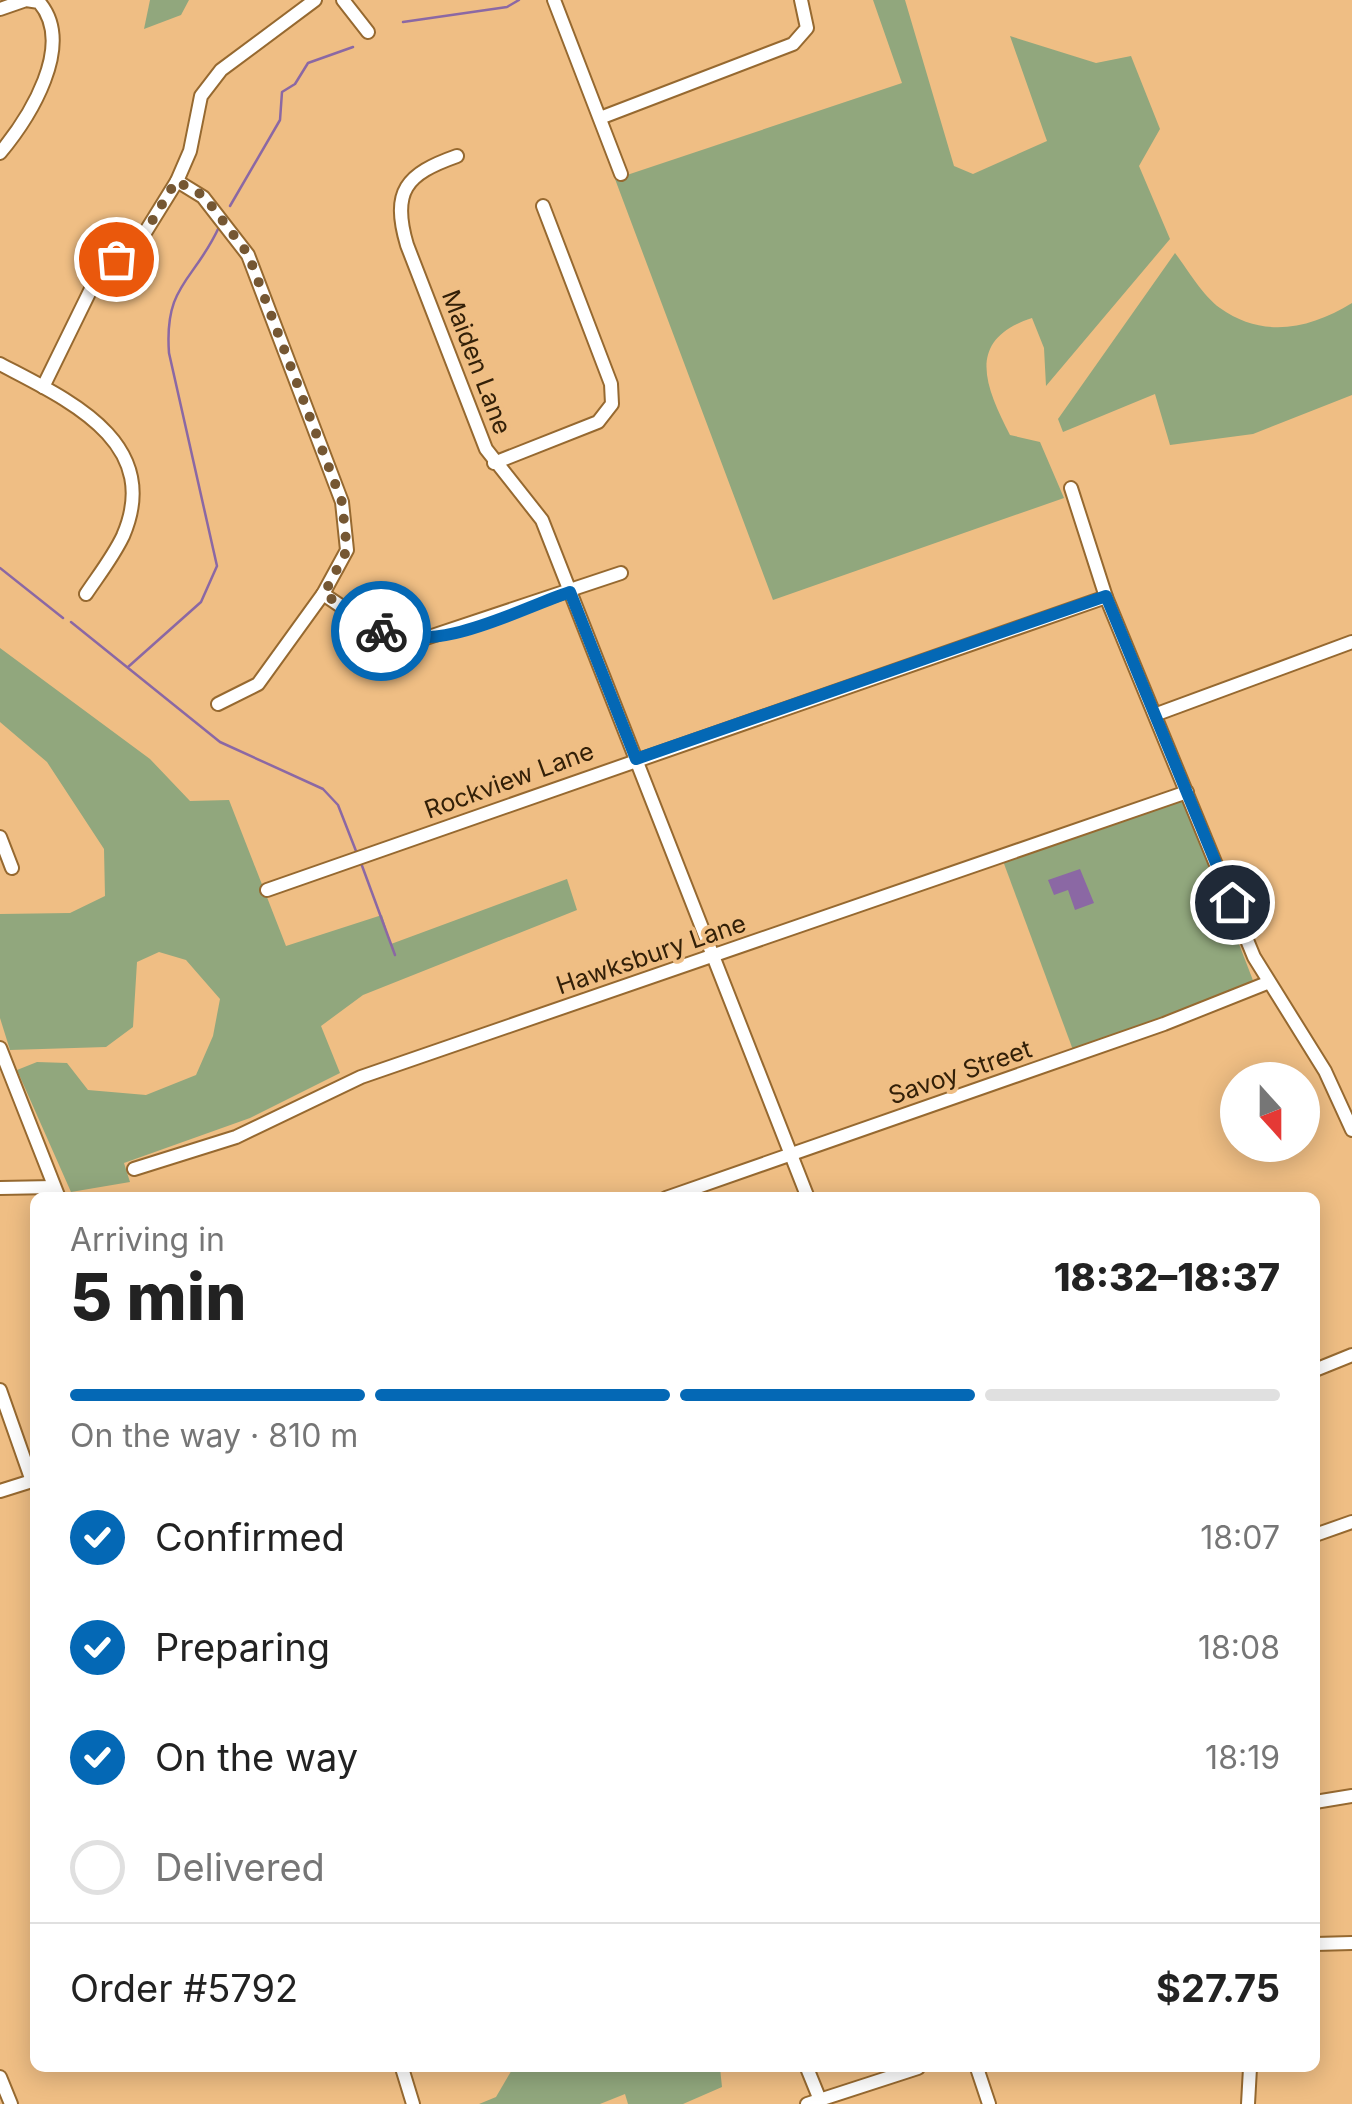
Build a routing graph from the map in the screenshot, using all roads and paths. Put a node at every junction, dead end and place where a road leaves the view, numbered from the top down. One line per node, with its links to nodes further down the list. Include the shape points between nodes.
1 (315, 0): 12 (street, via 221,70 201,96)
2 (343, 0): 7 (street)
3 (554, 0): 8 (street)
4 (801, 0): 8 (street, via 808,28 792,44)
5 (39, 2): 6 (street); 9 (street, via 51,46 45,75 32,110)
6 (0, 9)
7 (368, 32)
8 (600, 118): 11 (street)
9 (0, 153)
10 (457, 156): 16 (street, Maiden Lane, via 412,179 402,195 400,221)
11 (622, 174)
12 (176, 181): 15 (street, via 146,231 91,289); 21 (street, via 204,196 248,254 342,502 347,550)
13 (543, 206): 16 (street, via 611,384 612,404 590,426)
14 (0, 364): 15 (street)
15 (43, 387): 20 (street, via 104,428 129,475 122,537)
16 (494, 462): 19 (street, Maiden Lane, via 542,520)
17 (1071, 488): 22 (street)
18 (621, 573): 19 (street)
19 (570, 592): 21 (street, via 423,639 376,629); 26 (street, Maiden Lane)
20 (86, 594)
21 (324, 594): 24 (street, via 258,684)
22 (1106, 596): 25 (street); 26 (street, Rockview Lane)
23 (1352, 642): 25 (street)
24 (218, 704)
25 (1157, 714): 27 (street)
26 (636, 759): 30 (street, Rockview Lane); 31 (street, Maiden Lane)
27 (1188, 792): 31 (street, Hawksbury Lane); 32 (street)
28 (0, 836): 29 (street)
29 (12, 868)
30 (267, 890)
31 (715, 957): 35 (street, Maiden Lane); 36 (street, Hawksbury Lane, via 362,1077 236,1137)
32 (1266, 983): 34 (street, via 1309,1042); 35 (street, Savoy Street)
33 (0, 1048): 38 (street)
34 (1352, 1130)
35 (790, 1154): 39 (street, Savoy Street); 40 (street, Maiden Lane)
36 (134, 1169)
37 (0, 1189): 38 (street)
38 (56, 1192)
39 (683, 1192)
40 (806, 1192)
41 (1352, 1356): 42 (street)
42 (1320, 1368)
43 (0, 1390): 44 (street)
44 (30, 1469)
45 (30, 1481): 46 (street)
46 (0, 1491)
47 (1352, 1522): 48 (street)
48 (1320, 1533)
49 (1352, 1796): 50 (street)
50 (1320, 1801)
51 (1352, 1943): 52 (street)
52 (1320, 1944)
53 (403, 2072): 61 (street)
54 (808, 2072): 59 (street)
55 (906, 2072): 59 (street)
56 (979, 2072): 62 (street)
57 (1250, 2072): 63 (street)
58 (0, 2077): 60 (street)
59 (814, 2102)
60 (11, 2104)
61 (413, 2104)
62 (989, 2104)
63 (1248, 2104)

